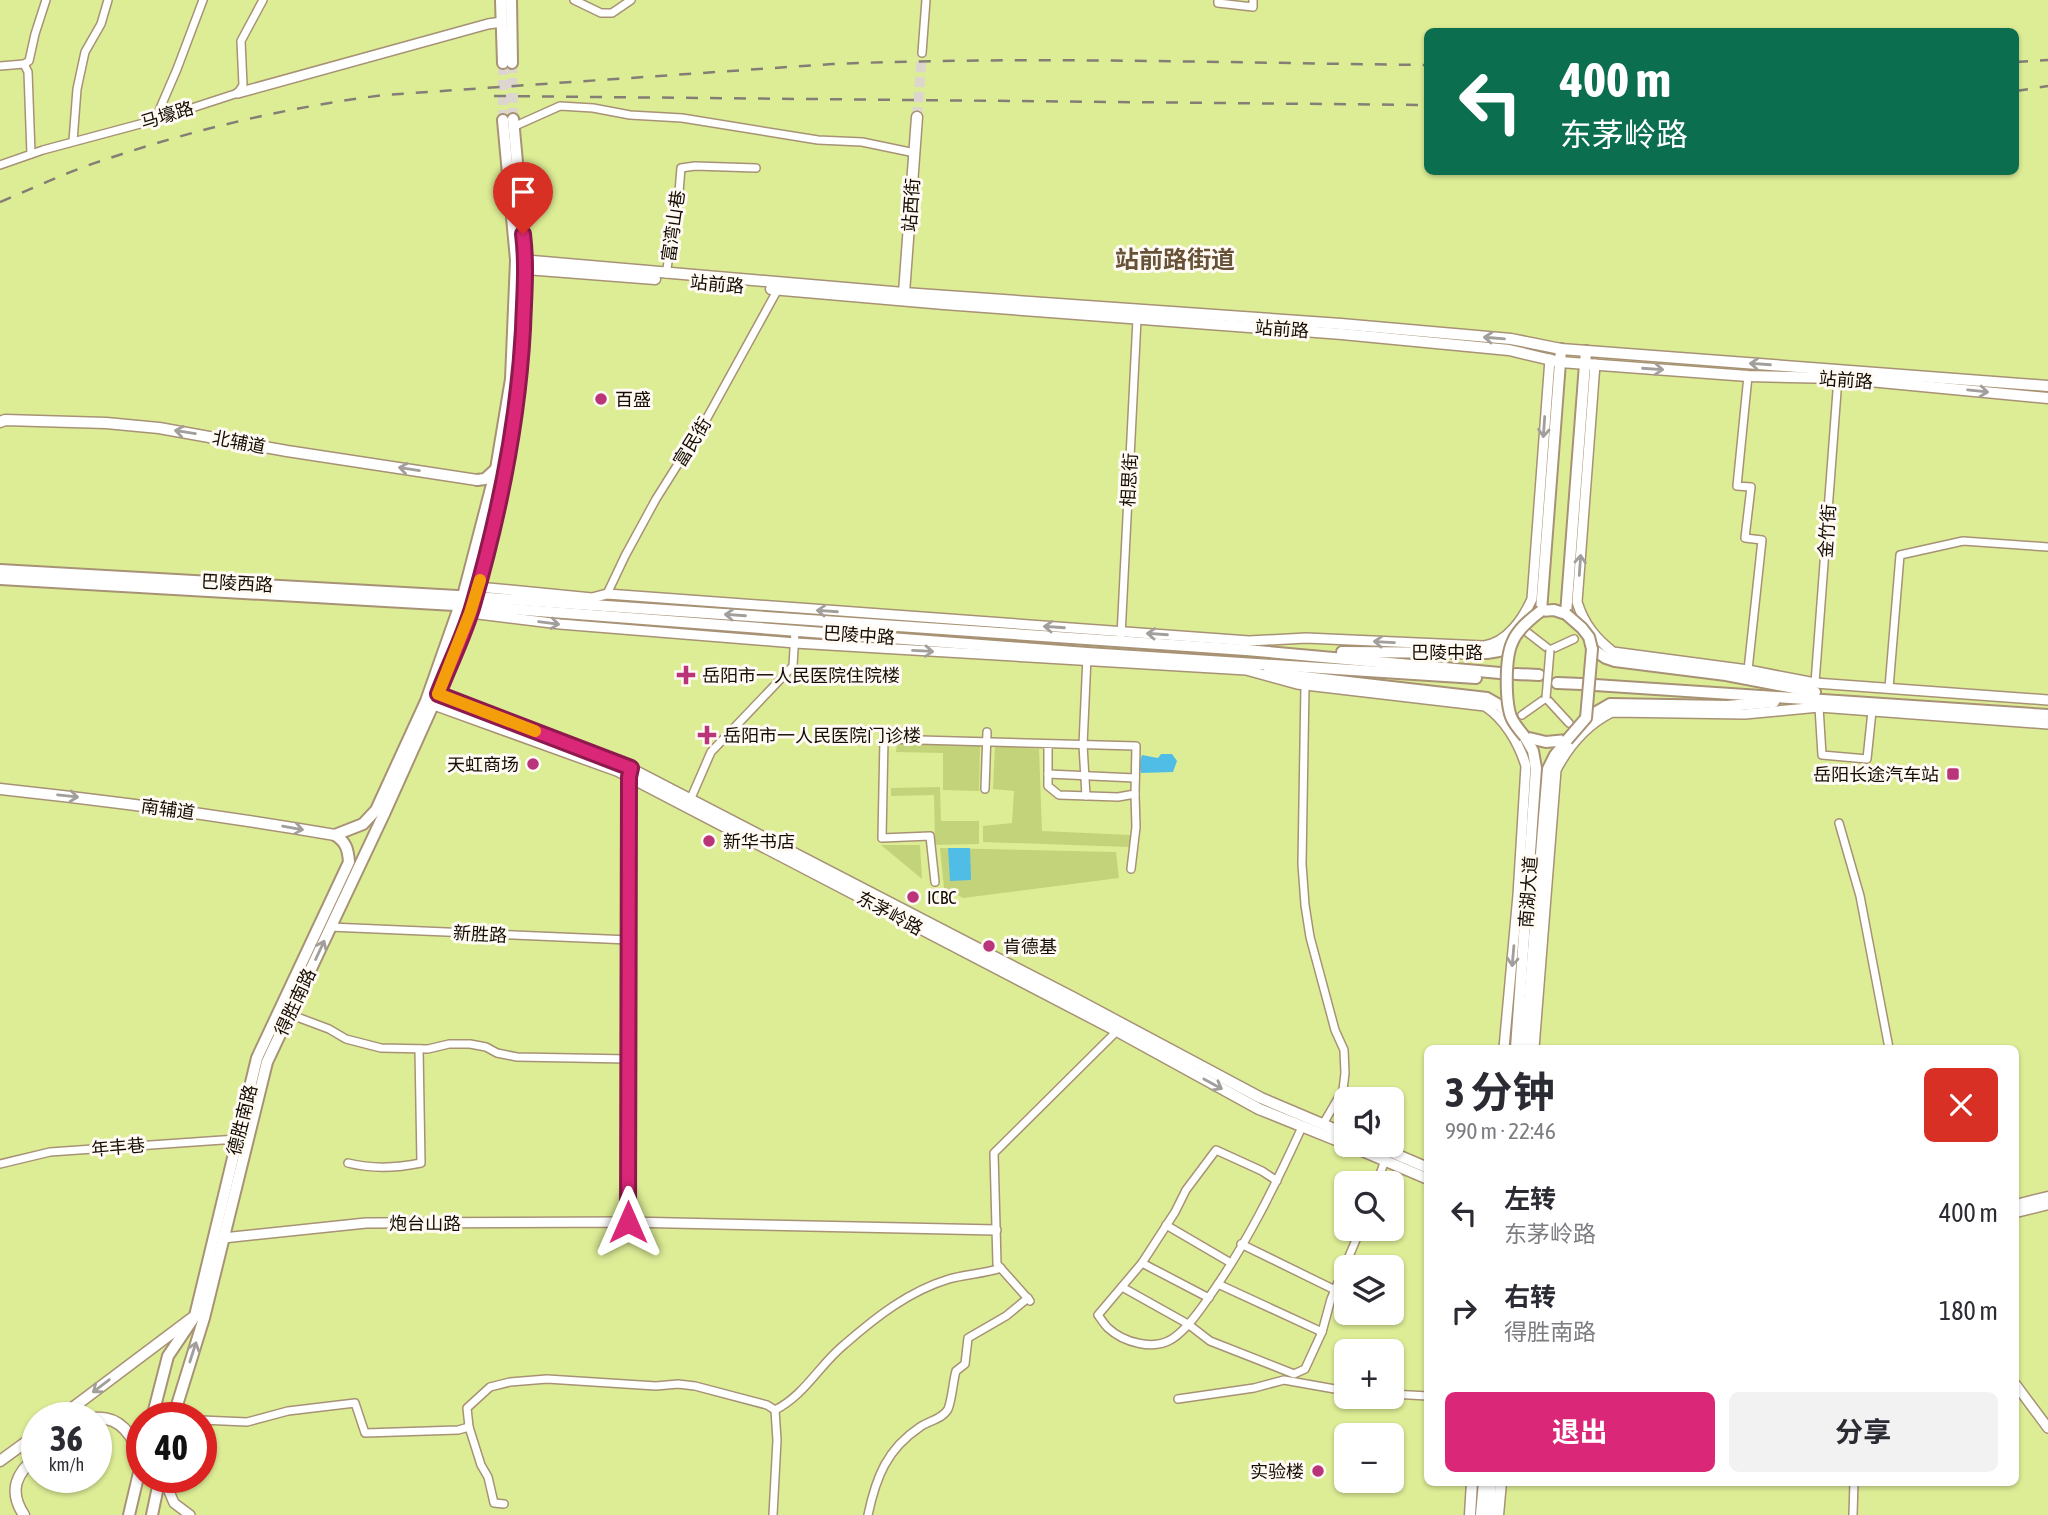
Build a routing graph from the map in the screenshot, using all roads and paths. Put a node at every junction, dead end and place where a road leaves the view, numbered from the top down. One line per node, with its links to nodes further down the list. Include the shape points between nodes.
1 (46, 0): 14 (street, via 29,61)
2 (108, 0): 20 (street, via 85,52)
3 (203, 0): 18 (street)
4 (263, 0): 16 (street, via 241,41 243,85)
5 (501, 0): 12 (main road)
6 (511, 0): 12 (main road, via 508,63)
7 (574, 0): 8 (street, via 601,13 612,13)
8 (631, 0)
9 (926, 0): 13 (street)
10 (1218, 0): 11 (street, via 1253,7)
11 (1253, 0)
12 (502, 22): 16 (street)
13 (922, 53)
14 (24, 64): 15 (street); 22 (street)
15 (0, 66)
16 (238, 93): 18 (street, 马壕路)
17 (917, 117): 21 (main road, 站西街)
18 (155, 120): 20 (street, 马壕路)
19 (509, 122): 21 (street, via 560,106 593,108 818,140 862,142); 25 (main road)
20 (74, 141): 22 (street, 马壕路)
21 (915, 153): 28 (main road, 站西街)
22 (31, 154): 23 (street, 马壕路)
23 (0, 165)
24 (756, 168): 26 (street, 富湾山巷, via 681,168)
25 (521, 264): 26 (main road, 站前路); 27 (main road, 站前路); 40 (main road, via 520,380); 41 (main road, 得胜南路, via 511,379)
26 (666, 274): 28 (main road, 站前路)
27 (778, 289): 29 (main road, 站前路); 50 (street, 富民街, via 656,499)
28 (904, 293): 30 (main road, 站前路, one-way to 28, via 1341,324)
29 (1137, 319): 32 (main road, 站前路, via 1509,350); 60 (street, 相思街)
30 (1561, 349): 31 (main road, 站前路); 32 (main road)
31 (1586, 351): 33 (main road); 37 (main road, 站前路, one-way to 31)
32 (1555, 361): 33 (main road, 站前路); 52 (main road); 60 (street, one-way to 60, via 1532,599 1498,642 1484,646 1306,638)
33 (1590, 364): 35 (main road, 站前路, one-way to 35); 53 (main road); 69 (street, one-way to 33, via 1613,652 1582,618 1577,602)
34 (2048, 374): 37 (main road)
35 (1748, 376): 36 (main road, 站前路); 69 (street, via 1737,486 1751,487 1745,538 1762,540)
36 (1839, 378): 38 (main road, 站前路, one-way to 38); 77 (street, 金竹街)
37 (2048, 386): 38 (main road)
38 (2047, 398)
39 (0, 422): 42 (main road, 北辅道, one-way to 39, via 159,428)
40 (509, 457): 41 (main road); 44 (main road)
41 (496, 469): 42 (main road); 43 (main road, 得胜南路)
42 (477, 480): 43 (main road)
43 (489, 498): 44 (main road); 51 (main road, 得胜南路)
44 (496, 516): 46 (main road)
45 (2048, 547): 76 (street, via 1963,541 1900,555)
46 (484, 566): 49 (street, via 492,584); 51 (main road)
47 (0, 570): 51 (main road, 巴陵西路)
48 (0, 579): 51 (main road, 巴陵西路)
49 (509, 590): 50 (street, via 592,598); 51 (street)
50 (607, 594): 54 (street, one-way to 50)
51 (469, 601): 56 (main road, 巴陵中路, one-way to 51); 57 (main road, 巴陵中路); 62 (street, one-way to 62, via 560,624); 78 (main road, 得胜南路)
52 (1541, 611): 53 (main road); 63 (main road, bridge)
53 (1566, 614): 64 (main road, bridge, via 1589,637)
54 (894, 616): 55 (street); 56 (street)
55 (953, 620): 58 (street); 60 (street, one-way to 55)
56 (905, 627): 58 (main road, 巴陵中路)
57 (795, 631): 62 (street); 67 (main road, 巴陵中路)
58 (972, 631): 60 (main road, 巴陵中路)
59 (1528, 633): 66 (street)
60 (1121, 637): 65 (main road, 巴陵中路)
61 (1574, 639): 66 (street)
62 (795, 643): 67 (street, one-way to 67); 102 (street, via 793,666 711,752)
63 (1512, 643): 65 (main road, 巴陵中路, via 1487,653); 84 (main road, bridge, via 1508,698)
64 (1592, 649): 77 (main road, via 1615,661 1726,675); 85 (main road, bridge)
65 (1247, 650): 68 (main road, 巴陵中路, via 1500,676)
66 (1550, 650): 79 (street, bridge)
67 (1087, 657): 68 (main road, 巴陵中路); 75 (street, via 1246,670); 93 (street)
68 (1246, 663): 84 (main road, 巴陵中路, via 1296,676 1488,698)
69 (1748, 670): 77 (street)
70 (1515, 677): 71 (main road)
71 (1539, 678)
72 (1558, 679): 73 (main road)
73 (1582, 681)
74 (1595, 682): 77 (main road)
75 (1305, 685): 112 (street, one-way to 112, via 1485,706 1506,726 1522,753 1526,766 1524,827); 119 (street, via 1305,905 1344,1050 1345,1073 1343,1090)
76 (1889, 688): 77 (street); 80 (street)
77 (1816, 695): 81 (main road); 82 (street); 82 (street, 金竹街, via 1822,755 1867,759); 83 (main road); 85 (main road, via 1727,705 1610,704); 115 (street, via 1745,714 1612,712 1597,719 1567,750 1556,770)
78 (432, 698): 94 (main road, 东茅岭路); 104 (main road, 得胜南路, via 376,810 363,824); 107 (main road, 得胜南路)
79 (1546, 698): 84 (street); 86 (street)
80 (2048, 700)
81 (2048, 709)
82 (1871, 711): 87 (street)
83 (2048, 715)
84 (1517, 717): 89 (main road, 巴陵中路, bridge)
85 (1586, 719): 90 (main road, bridge)
86 (1569, 723)
87 (2048, 724)
88 (987, 733): 91 (street)
89 (1525, 737): 90 (main road); 109 (main road, 南湖大道, via 1536,768)
90 (1567, 740): 109 (main road, via 1548,769)
91 (987, 742): 92 (street); 99 (street); 106 (street, via 884,739 882,838 930,836)
92 (1048, 744): 93 (street); 95 (street)
93 (1083, 745): 96 (street); 97 (street, via 1136,747)
94 (630, 773): 102 (main road, 东茅岭路); 108 (street); 111 (main road, 东茅岭路)
95 (1048, 775): 96 (street); 101 (street, via 1048,786 1059,795)
96 (1084, 776): 97 (street); 101 (street)
97 (1135, 778): 100 (street)
98 (0, 789): 104 (main road, 南辅道, one-way to 104)
99 (985, 789)
100 (1135, 793): 101 (street); 105 (street)
101 (1086, 796)
102 (691, 798): 119 (main road, 东茅岭路, via 1261,1098)
103 (1839, 823): 116 (street, via 1860,896)
104 (335, 835): 122 (main road, 德胜南路, via 344,841 349,862 257,1058)
105 (1131, 869)
106 (935, 882)
107 (330, 927): 108 (street, 新胜路); 110 (main road, 得胜南路, one-way to 107)
108 (629, 940): 118 (street)
109 (1528, 946): 113 (main road, 南湖大道); 114 (main road, 南湖大道)
110 (289, 1014): 117 (street, via 346,1039 381,1048); 140 (main road, 得胜南路, via 267,1062)
111 (1117, 1031): 120 (main road, 东茅岭路, one-way to 120, via 1259,1109); 139 (street, via 994,1153)
112 (1504, 1045)
113 (1516, 1045)
114 (1525, 1045)
115 (1534, 1045)
116 (1888, 1045)
117 (419, 1049): 118 (street, via 470,1044 517,1057); 127 (street, via 421,1163 404,1167)
118 (629, 1059): 137 (street)
119 (1323, 1124): 121 (main road, 东茅岭路)
120 (1302, 1127): 123 (main road, 东茅岭路); 132 (street)
121 (1334, 1128)
122 (237, 1139): 128 (street, 年丰巷, via 50,1152); 150 (main road, 德胜南路)
123 (1334, 1139)
124 (1378, 1157): 126 (main road, 东茅岭路)
125 (1402, 1157): 129 (main road)
126 (1385, 1160): 130 (street); 131 (main road, 东茅岭路)
127 (348, 1163)
128 (0, 1164)
129 (1424, 1166)
130 (1381, 1171)
131 (1424, 1177)
132 (1277, 1181): 138 (street, via 1216,1150); 141 (street)
133 (2048, 1197): 134 (main road)
134 (2019, 1204)
135 (2048, 1204): 136 (main road)
136 (2019, 1211)
137 (628, 1222): 139 (street, 炮台山路); 140 (street, 炮台山路, via 366,1223)
138 (1166, 1225): 142 (street); 143 (street)
139 (996, 1230): 144 (street)
140 (223, 1238): 160 (main road, 得胜南路, one-way to 140)
141 (1241, 1244): 143 (street); 147 (street)
142 (1142, 1263): 146 (street); 149 (street)
143 (1231, 1263): 145 (street)
144 (1001, 1268): 161 (street, via 945,1280 906,1297 842,1345 788,1404); 182 (street, via 1029,1300 968,1338 965,1364 956,1371 947,1410 907,1436 886,1460)
145 (1218, 1284): 149 (street); 152 (street)
146 (1122, 1287): 151 (street); 151 (street, via 1098,1315 1128,1341 1162,1343)
147 (1334, 1290)
148 (1334, 1293): 152 (street)
149 (1209, 1298): 151 (street)
150 (195, 1316): 158 (main road, one-way to 158); 159 (main road, 德胜南路, via 168,1356)
151 (1188, 1324): 152 (street, via 1210,1340 1294,1374 1305,1369)
152 (1322, 1332)
153 (1334, 1389): 157 (street, via 1284,1380)
154 (2019, 1389): 164 (street)
155 (1404, 1395): 156 (street)
156 (1424, 1396)
157 (1178, 1399)
158 (80, 1402)
159 (156, 1402)
160 (177, 1402)
161 (775, 1410): 163 (street, via 695,1386 531,1379 490,1387 467,1408); 181 (street)
162 (217, 1421): 163 (street, via 247,1422 288,1411 355,1403 365,1433)
163 (469, 1427): 176 (street, via 494,1503)
164 (2048, 1428)
165 (21, 1446): 166 (main road)
166 (0, 1461)
167 (21, 1473): 177 (main road, via 15,1486 17,1505)
168 (1472, 1486): 183 (main road)
169 (1483, 1486): 184 (main road)
170 (1491, 1486): 185 (main road)
171 (1501, 1486): 186 (main road)
172 (1854, 1486): 187 (street)
173 (134, 1493): 178 (main road)
174 (158, 1493): 179 (main road)
175 (169, 1493): 180 (street)
176 (504, 1504)
177 (24, 1515)
178 (129, 1515)
179 (152, 1515)
180 (190, 1515)
181 (773, 1515)
182 (869, 1515)
183 (1470, 1515)
184 (1481, 1515)
185 (1489, 1515)
186 (1499, 1515)
187 (1853, 1515)

